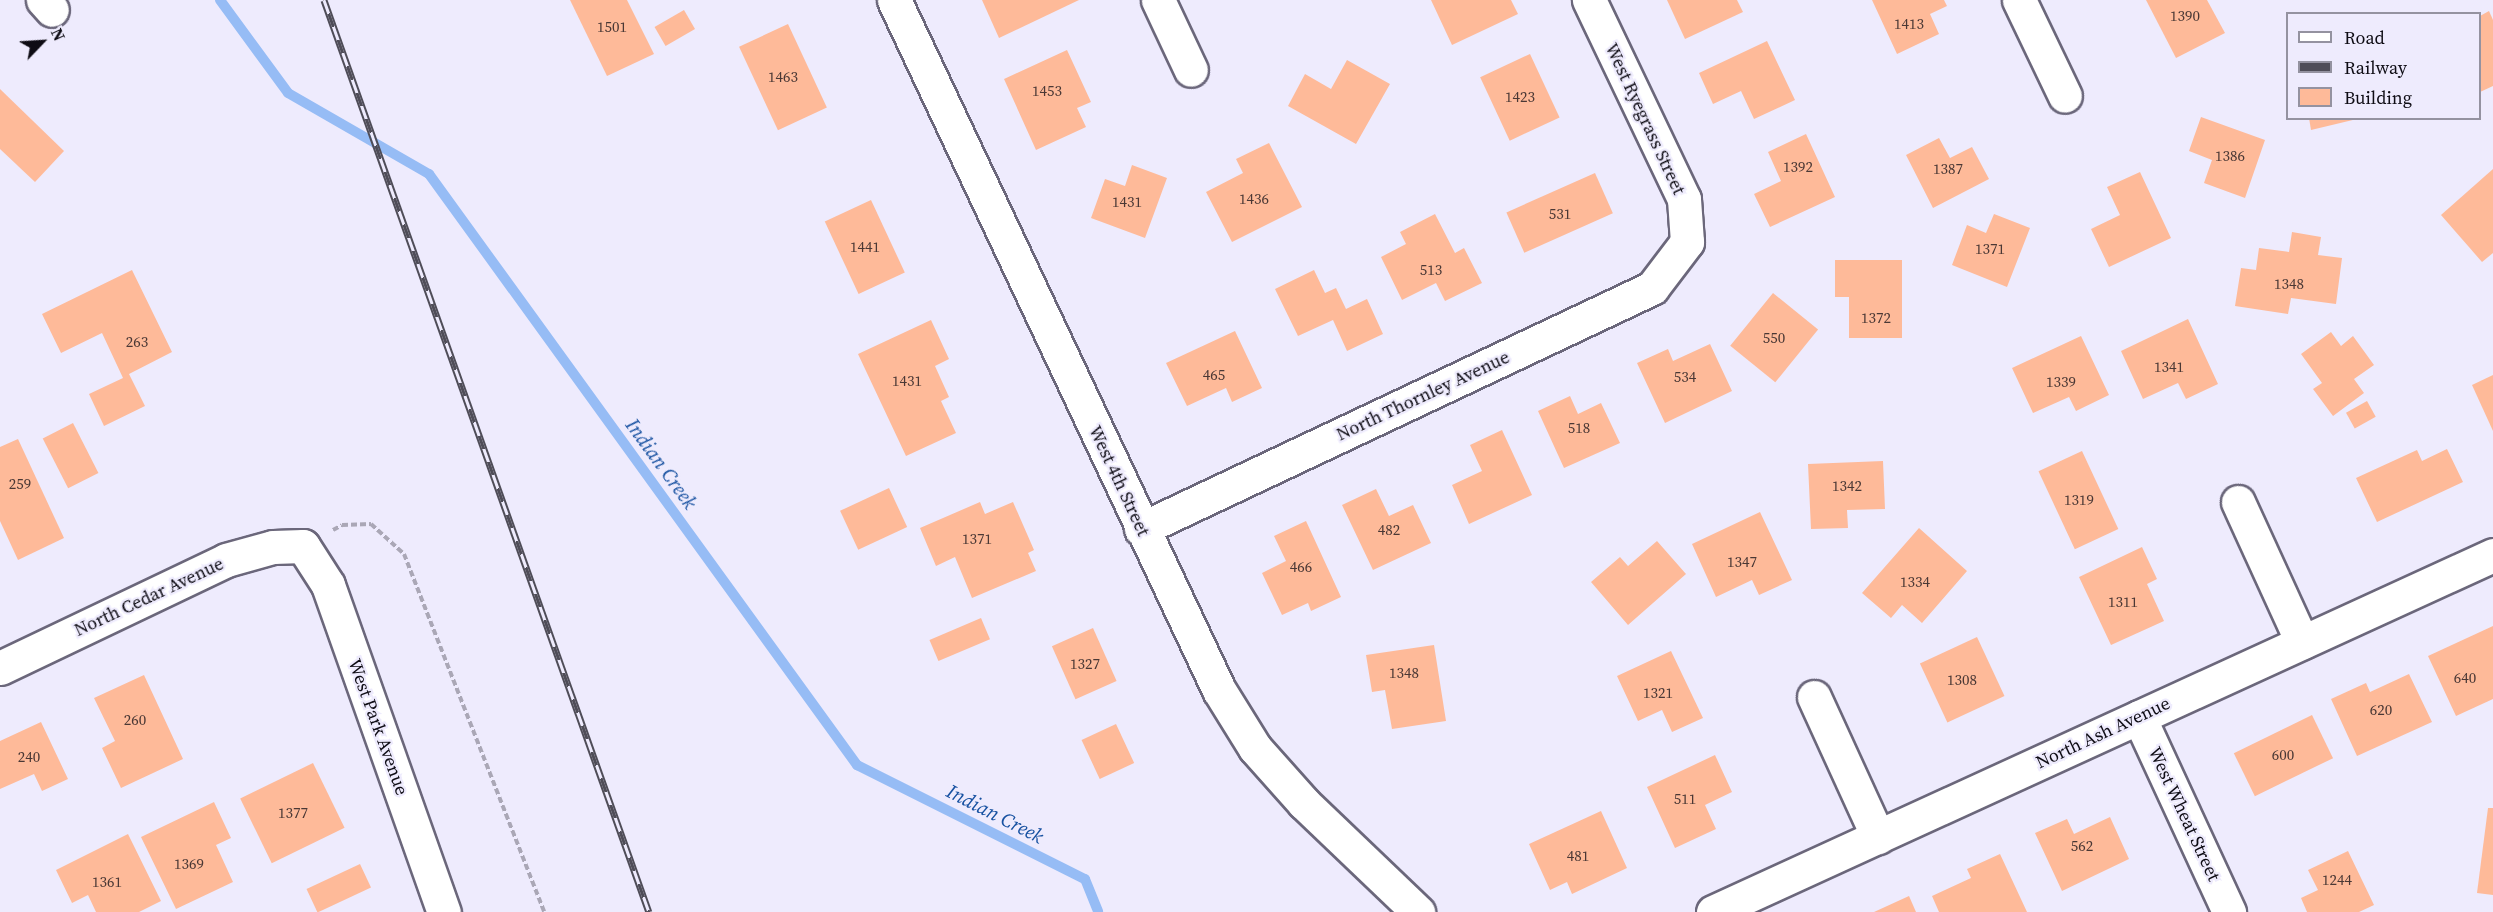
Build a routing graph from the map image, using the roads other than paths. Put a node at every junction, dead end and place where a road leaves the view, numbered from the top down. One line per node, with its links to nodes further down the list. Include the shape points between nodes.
1 (894, 0): 9 (street, West 4th Street)
2 (1158, 0): 5 (street)
3 (1589, 0): 7 (street, West Ryegrass Street, via 1683,199)
4 (2019, 0): 6 (street)
5 (1191, 70)
6 (2065, 96)
7 (1687, 242): 9 (street, North Thornley Avenue, via 1653,288)
8 (2238, 502): 12 (street)
9 (1142, 529): 18 (street, West 4th Street, via 1220,690 1256,748 1304,804)
10 (303, 546): 13 (street, North Cedar Avenue, via 273,547 226,560); 17 (street, West Park Avenue, via 328,585)
11 (2493, 555): 12 (street, North Ash Avenue)
12 (2302, 642): 15 (street, North Ash Avenue)
13 (0, 668)
14 (1814, 697): 16 (street)
15 (2139, 717): 16 (street, North Ash Avenue); 20 (street, West Wheat Street)
16 (1878, 837): 19 (street, North Ash Avenue)
17 (444, 912)
18 (1418, 912)
19 (1713, 912)
20 (2229, 912)

